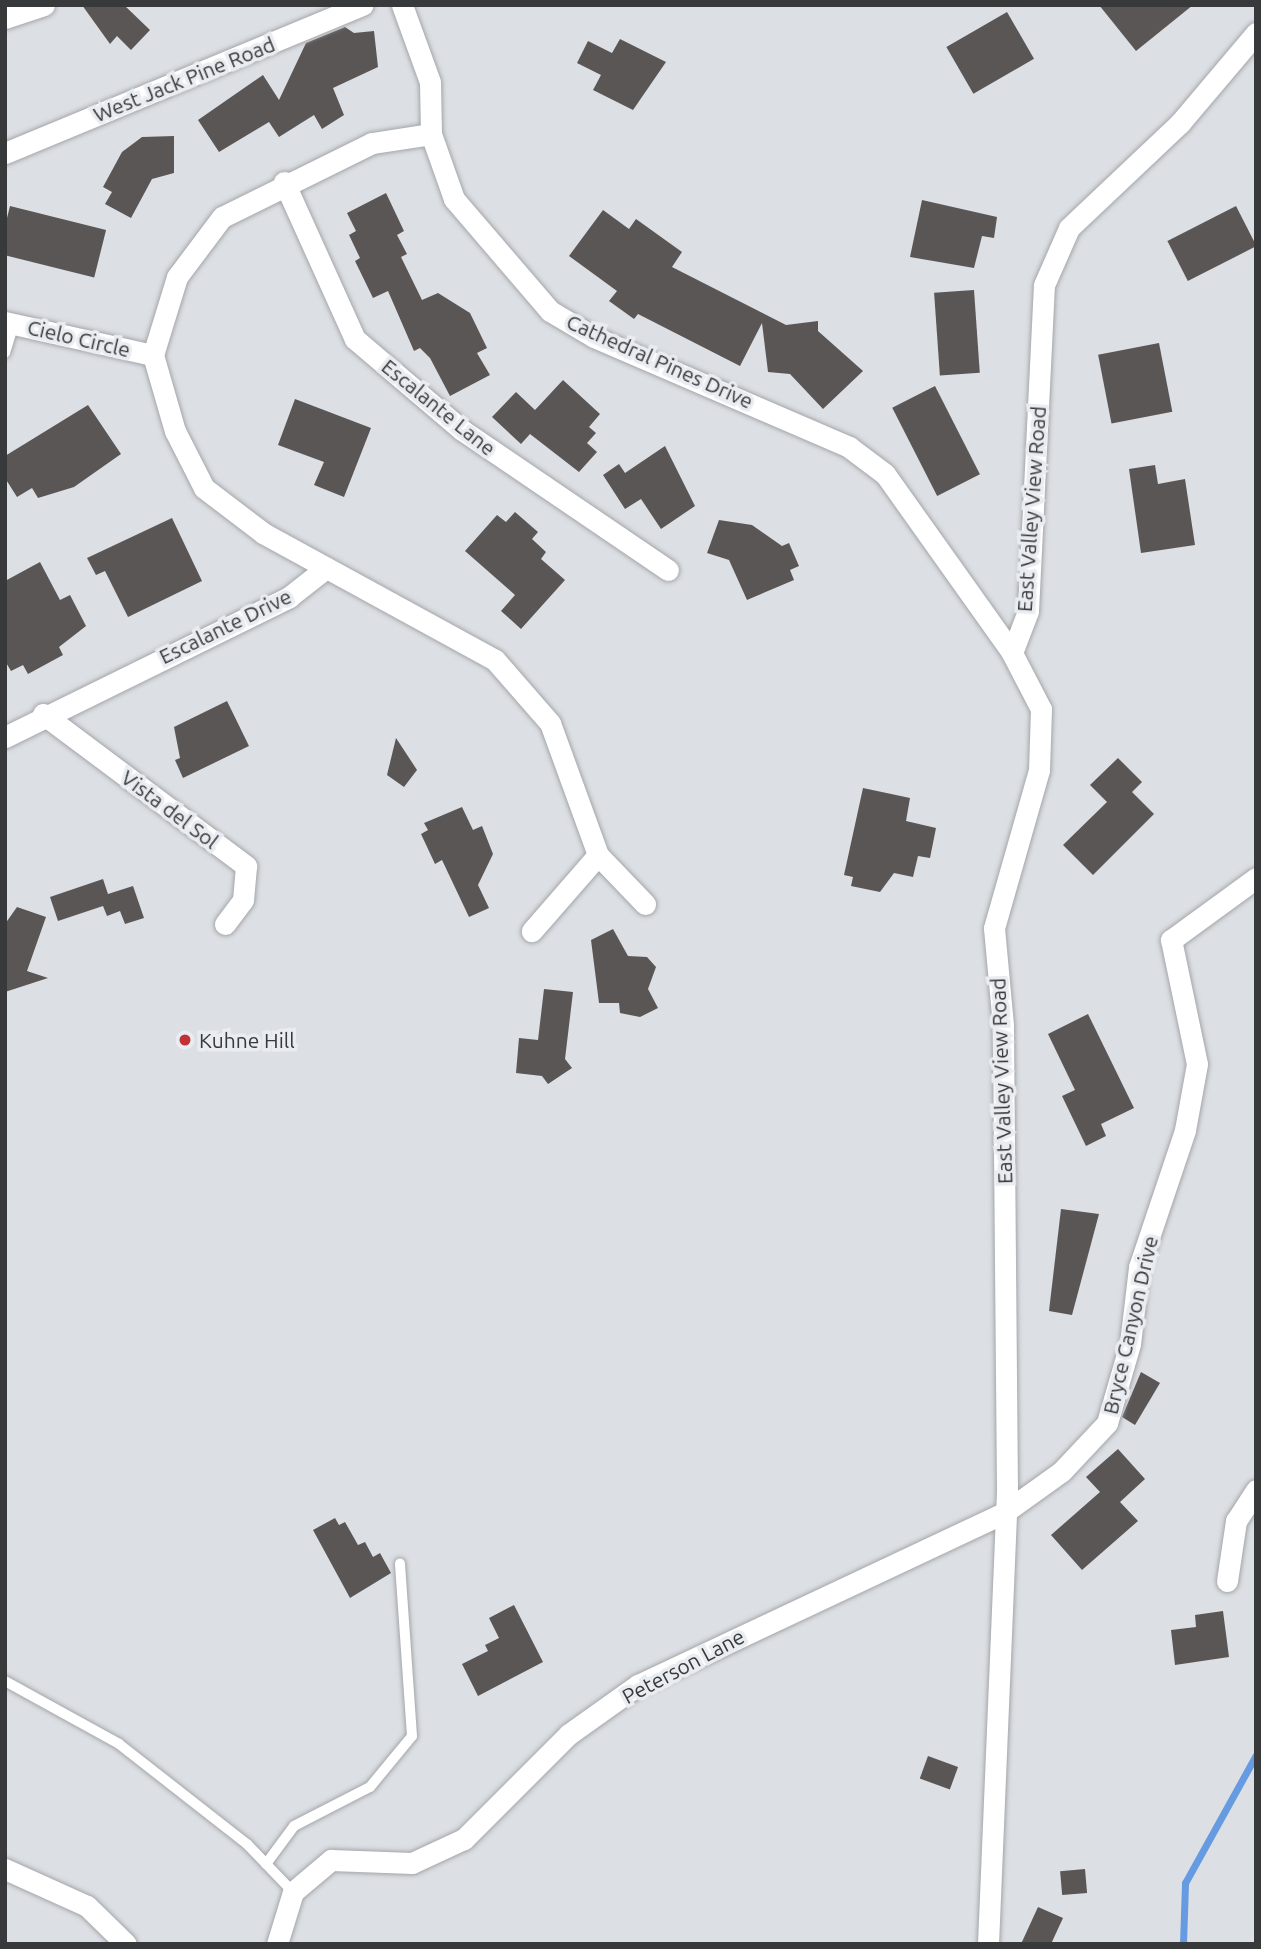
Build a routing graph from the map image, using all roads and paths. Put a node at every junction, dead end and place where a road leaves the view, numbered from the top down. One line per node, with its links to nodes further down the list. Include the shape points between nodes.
1 (44, 5): 4 (street)
2 (363, 5): 7 (street, West Jack Pine Road)
3 (402, 5): 6 (street, Cathedral Pines Drive, via 430,82)
4 (5, 19)
5 (1256, 33): 14 (street, East Valley View Road, via 1180,123 1069,228 1044,285 1028,611)
6 (431, 134): 8 (street, via 372,143); 14 (street, Cathedral Pines Drive, via 454,199 550,311 594,337 849,447 885,474)
7 (5, 153)
8 (284, 182): 11 (street, via 222,217 177,277); 13 (street, Escalante Lane, via 355,339 462,430)
9 (10, 323): 10 (lane); 11 (street, Cielo Circle)
10 (5, 353)
11 (153, 355): 12 (street, via 175,431 204,488 263,533)
12 (326, 568): 15 (street, Escalante Drive, via 289,597); 17 (street, via 495,660 550,723)
13 (668, 570)
14 (1012, 653): 23 (street, East Valley View Road, via 1041,709 1039,770 994,928 1003,1025)
15 (43, 713): 16 (street, Escalante Drive); 20 (street, Vista del Sol, via 246,866 243,901)
16 (5, 737)
17 (598, 855): 19 (street); 21 (street)
18 (1256, 878): 23 (street, Bryce Canyon Drive, via 1171,940 1197,1064 1185,1130 1139,1267 1130,1344 1108,1423 1062,1471)
19 (645, 904)
20 (225, 924)
21 (531, 930)
22 (1256, 1490): 25 (street, via 1236,1521)
23 (1005, 1512): 29 (street, Peterson Lane, via 638,1685 569,1734 464,1839 412,1863 331,1860); 32 (street)
24 (400, 1563): 27 (lane, via 412,1736 370,1787 294,1826)
25 (1227, 1581)
26 (5, 1681): 27 (lane, via 119,1744)
27 (266, 1864): 29 (lane)
28 (5, 1869): 30 (street, via 88,1906)
29 (293, 1892): 31 (street)
30 (126, 1944)
31 (276, 1944)
32 (988, 1944)

